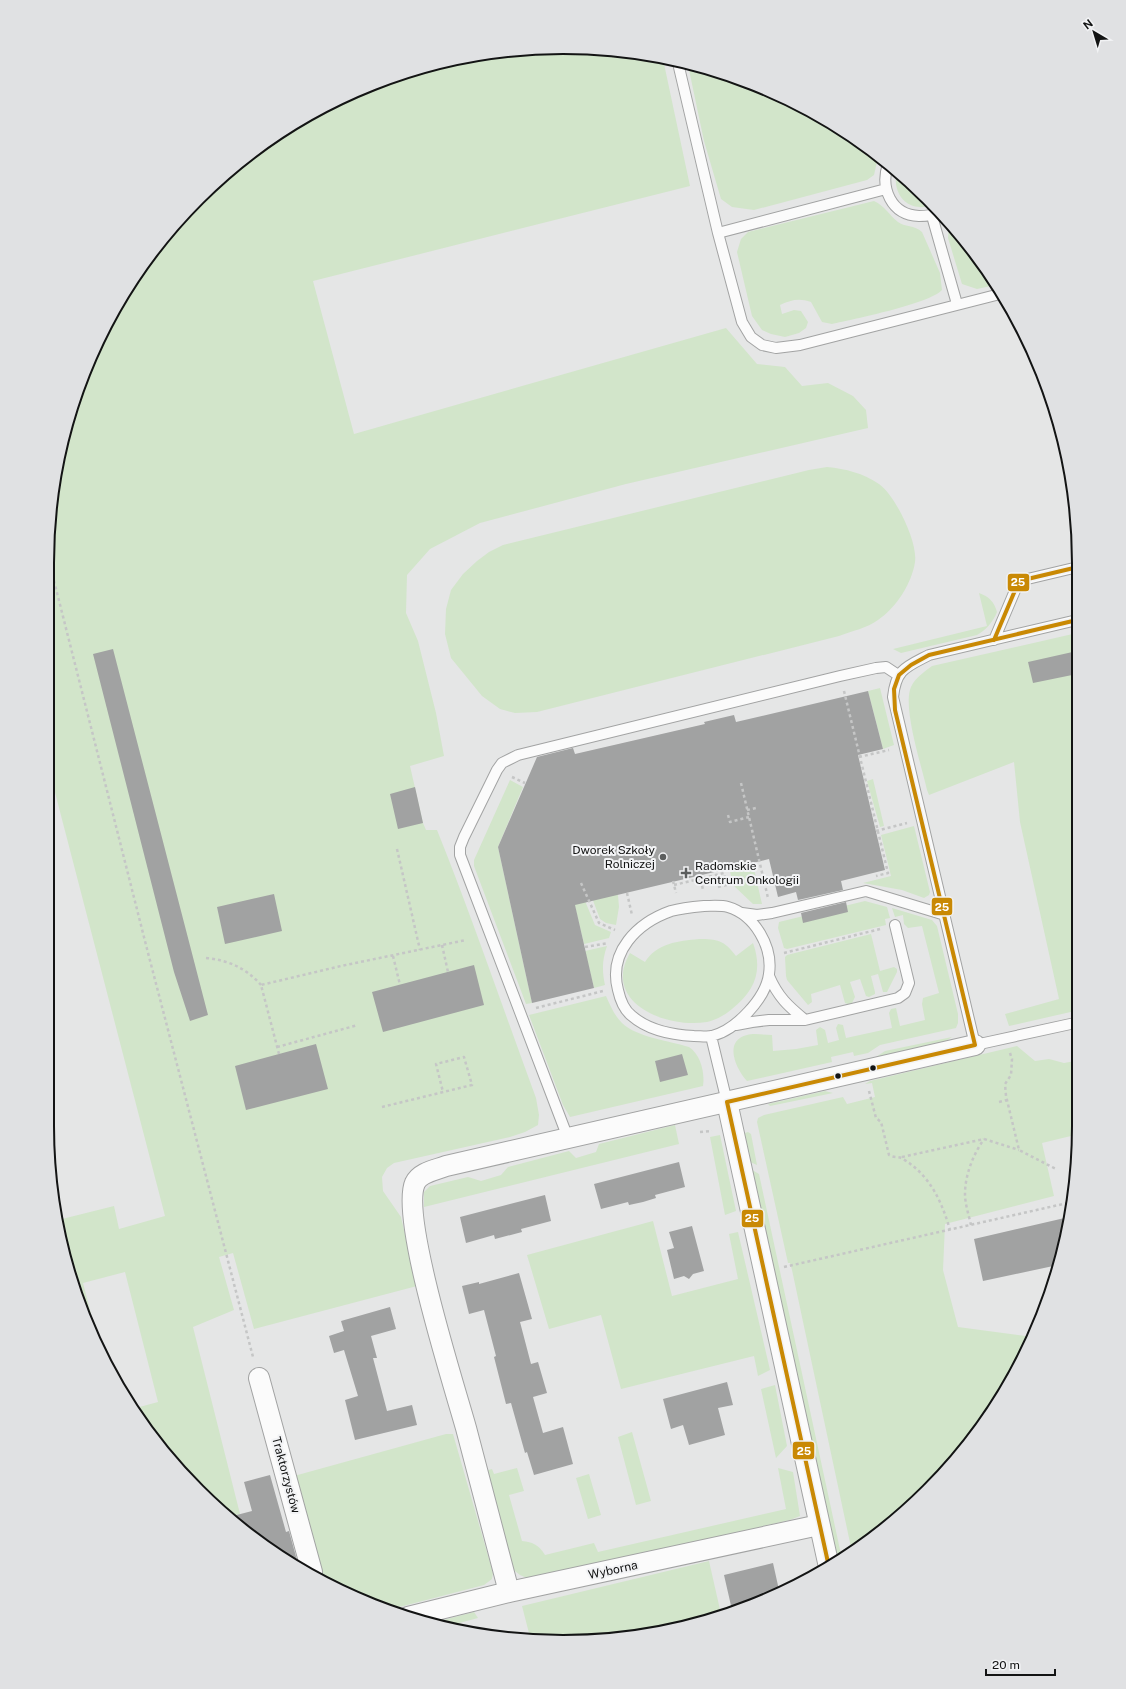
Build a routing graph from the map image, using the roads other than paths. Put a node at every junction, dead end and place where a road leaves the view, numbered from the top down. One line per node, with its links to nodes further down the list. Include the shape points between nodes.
1 (679, 68): 6 (lane)
2 (886, 170): 3 (lane)
3 (886, 189): 4 (lane, via 890,199 904,212 914,216); 6 (lane)
4 (934, 214)
5 (935, 216): 8 (lane)
6 (718, 233): 8 (lane, via 742,322 751,337 762,344 776,348 800,345)
7 (996, 295): 8 (lane)
8 (957, 304)
9 (1072, 568): 11 (lane, via 1019,581)
10 (1072, 621): 11 (lane)
11 (994, 640): 12 (lane, via 929,655 911,664)
12 (898, 675): 14 (lane, via 893,697); 23 (lane, via 886,667 840,676 518,755 502,763 497,770 464,837 460,855)
13 (738, 912): 14 (lane, via 757,915 772,913 866,891); 16 (lane, via 748,918 762,936 769,958); 20 (lane, via 728,907 716,906 697,906 672,911 647,923 628,940 616,964 617,987 626,1009 633,1017 642,1023 678,1034)
14 (945, 915): 21 (lane)
15 (895, 925): 17 (lane, via 909,977 905,993 898,998)
16 (769, 976): 17 (lane, via 782,999); 19 (lane, via 765,988 751,1009)
17 (805, 1020): 19 (lane, via 752,1022)
18 (1072, 1024): 21 (lane)
19 (732, 1026): 20 (lane)
20 (711, 1036): 22 (lane)
21 (975, 1045): 22 (street)
22 (727, 1102): 23 (street); 25 (street)
23 (568, 1138): 28 (street, via 434,1170 416,1182 412,1197 414,1224 425,1281)
24 (259, 1378): 27 (street, Traktorzystów)
25 (820, 1525): 26 (street); 28 (street, Wyborna)
26 (828, 1561)
27 (311, 1569)
28 (509, 1592): 29 (street, Wyborna)
29 (419, 1614)

